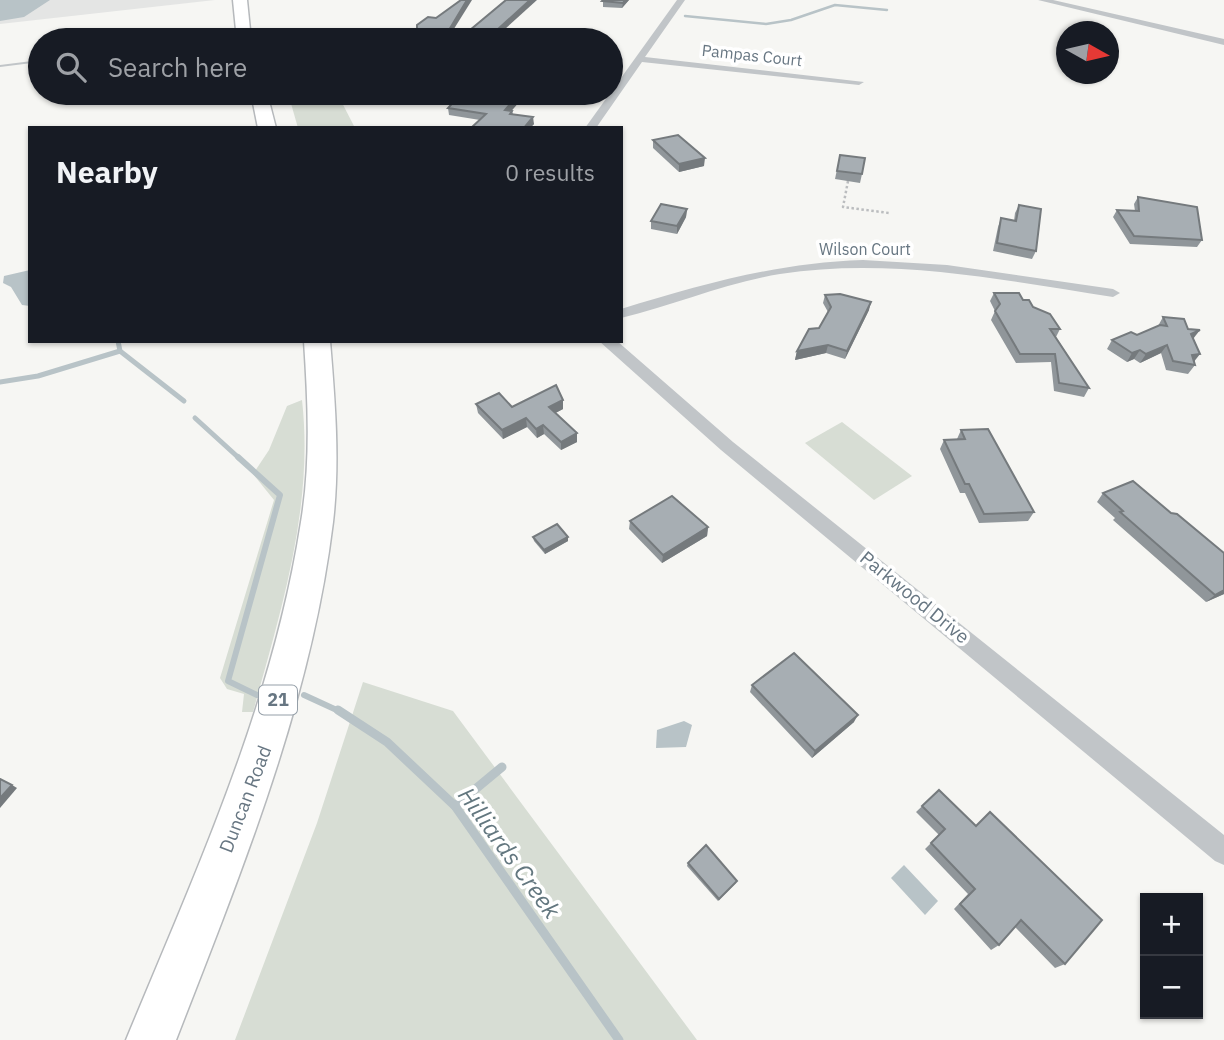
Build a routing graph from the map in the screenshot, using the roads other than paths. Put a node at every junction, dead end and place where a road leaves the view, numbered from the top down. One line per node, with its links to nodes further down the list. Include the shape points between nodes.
1 (240, 0): 4 (highway)
2 (681, 0): 6 (street)
3 (1042, 0): 5 (street)
4 (242, 28)
5 (1224, 42)
6 (641, 59): 9 (street, Pampas Court); 10 (street)
7 (28, 62): 8 (lane)
8 (0, 65)
9 (859, 82)
10 (623, 83)
11 (262, 105): 13 (highway)
12 (607, 105): 14 (street)
13 (267, 126)
14 (591, 126)
15 (1113, 293): 16 (street, Wilson Court, via 929,267 828,265 737,278)
16 (623, 313)
17 (317, 343): 20 (highway, Duncan Road / 21, via 323,394 321,476 306,591 269,738)
18 (609, 343): 19 (street, Parkwood Drive, via 727,446)
19 (1224, 852)
20 (151, 1040)

